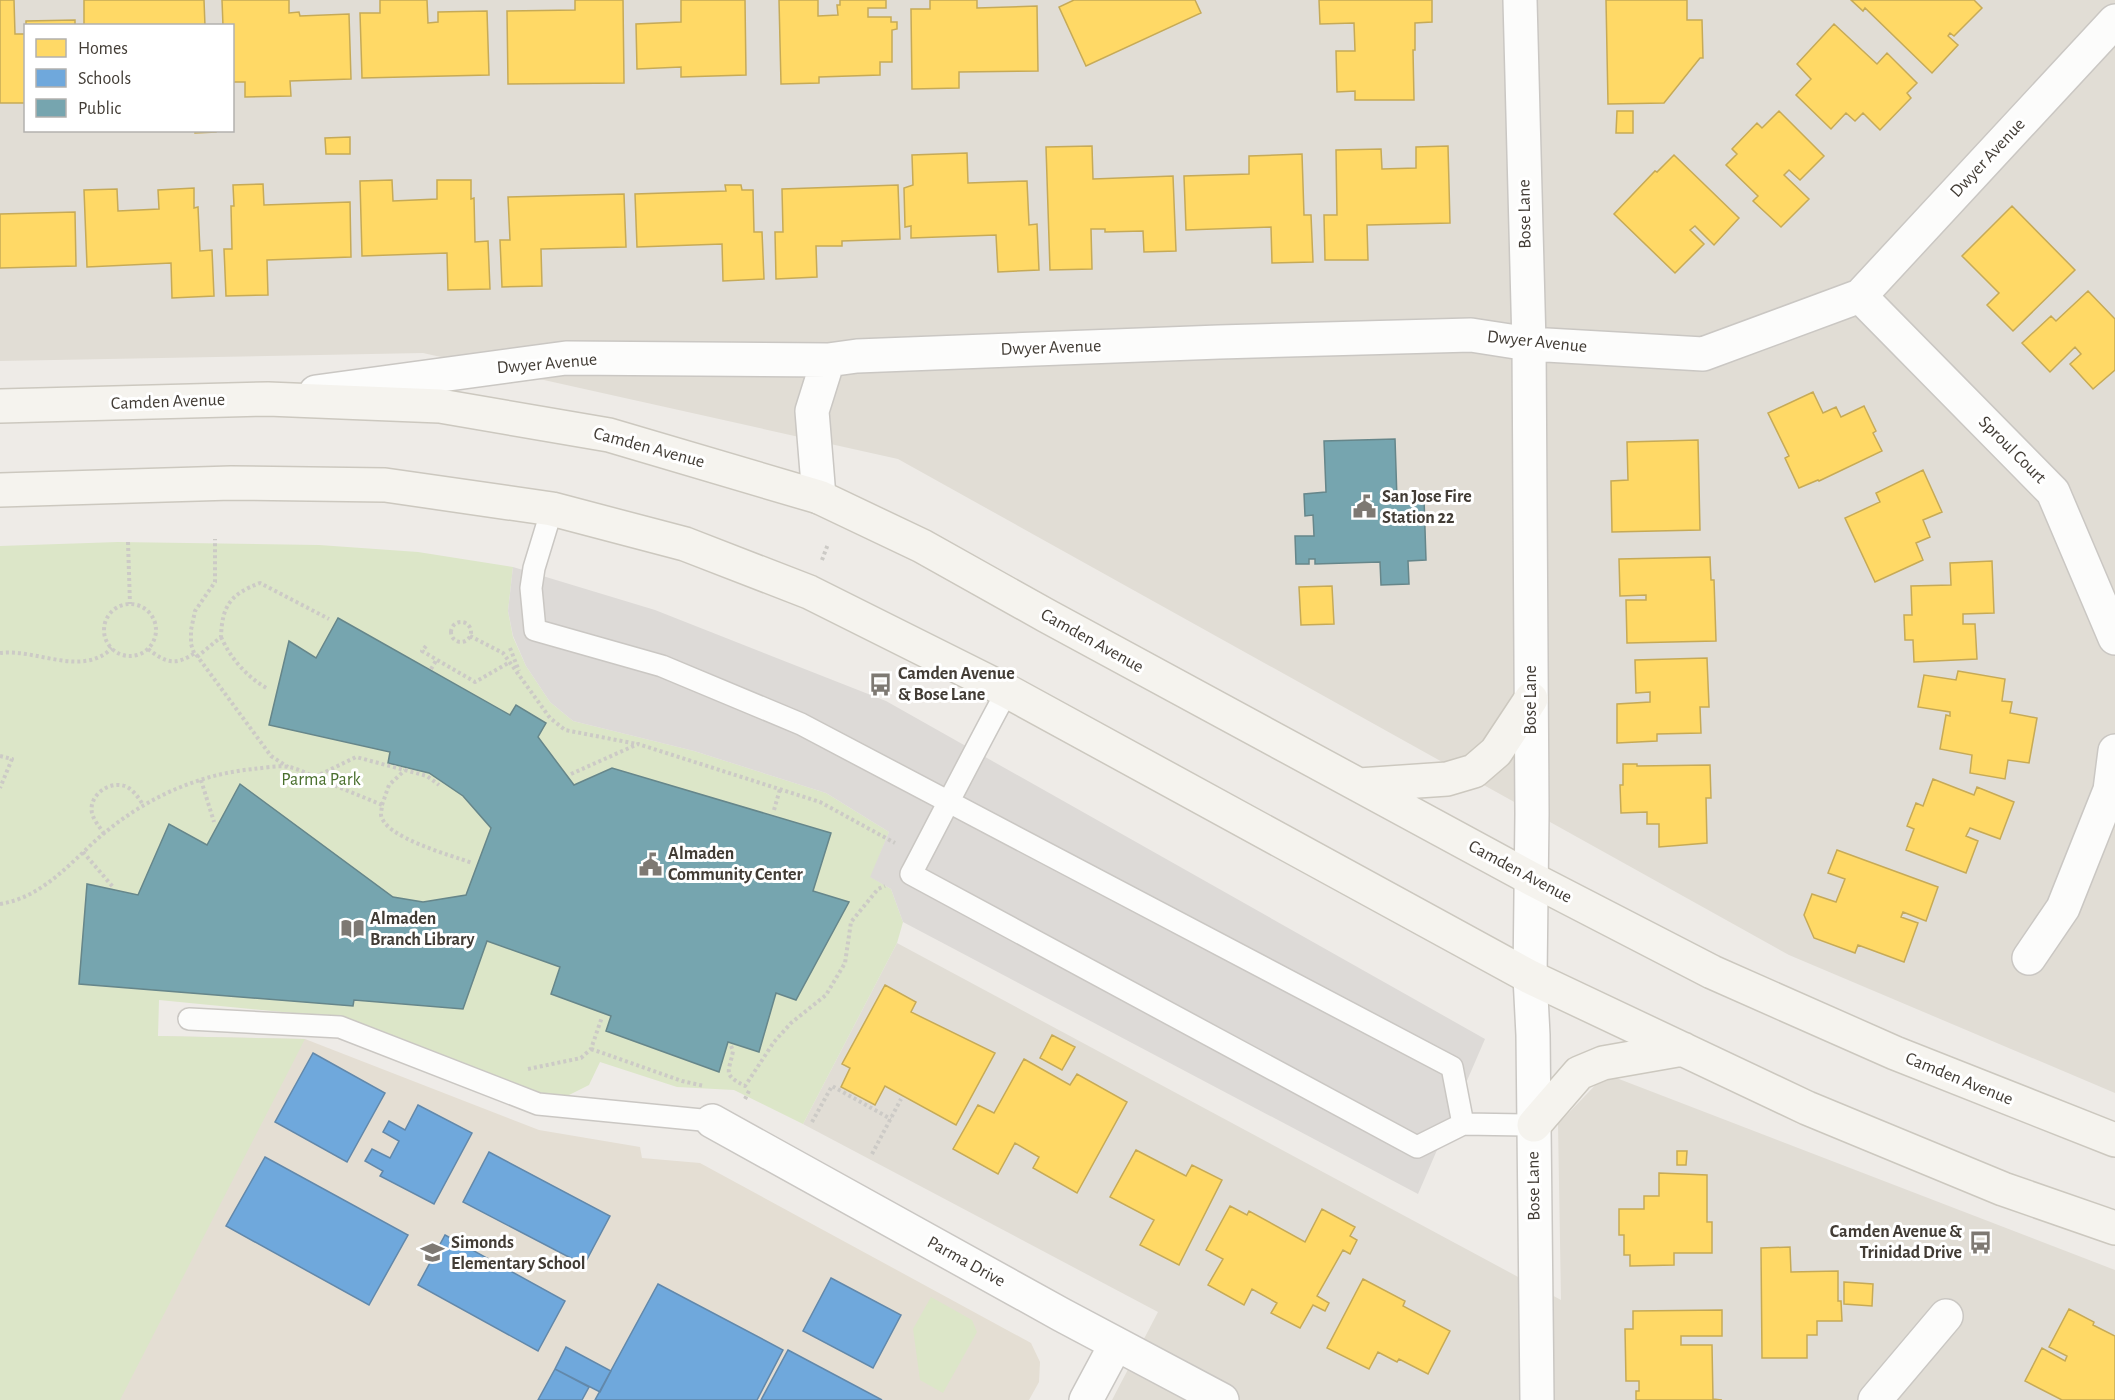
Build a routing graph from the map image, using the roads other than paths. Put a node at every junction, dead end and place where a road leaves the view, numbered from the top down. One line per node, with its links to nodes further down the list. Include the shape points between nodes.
1 (1520, 0): 4 (street, Bose Lane)
2 (2115, 21): 3 (street, Dwyer Avenue)
3 (1860, 296): 4 (street, Dwyer Avenue, via 1703,354); 11 (street, Sproul Court, via 2054,492)
4 (1529, 344): 5 (street, Dwyer Avenue, via 1471,336 1219,342); 13 (street, Bose Lane)
5 (828, 360): 6 (street, Dwyer Avenue, via 566,358); 9 (street, via 812,411)
6 (268, 399): 7 (main road, Camden Avenue); 9 (main road, Camden Avenue, via 440,406 609,435)
7 (0, 406)
8 (0, 490): 10 (main road, via 231,483 385,485)
9 (819, 497): 15 (main road, Camden Avenue, via 922,546)
10 (552, 509): 12 (main road, via 686,544 809,592); 16 (lane, via 531,588 535,630 663,666 801,724)
11 (2115, 638)
12 (1007, 692): 16 (lane); 19 (main road)
13 (1531, 699): 15 (main road, via 1496,753 1474,771 1447,779); 17 (street, Bose Lane)
14 (2115, 751): 18 (street, via 2110,790 2063,908)
15 (1359, 785): 17 (main road, Camden Avenue)
16 (949, 802): 23 (lane, via 1452,1067); 23 (lane, via 915,866 1417,1148)
17 (1532, 879): 19 (street, Bose Lane); 25 (main road, Camden Avenue, via 1712,972 1895,1053)
18 (2029, 958)
19 (1530, 976): 21 (main road); 24 (street, Bose Lane)
20 (189, 1019): 22 (lane, via 340,1027 538,1104)
21 (1683, 1049): 24 (main road, via 1603,1063 1579,1073); 26 (main road, via 1840,1121 2003,1189)
22 (712, 1121): 28 (street, Parma Drive)
23 (1463, 1124): 24 (lane)
24 (1533, 1125): 31 (street, Bose Lane)
25 (2115, 1140)
26 (2115, 1228)
27 (1946, 1316): 32 (street)
28 (1116, 1344): 29 (street); 30 (street, Parma Drive)
29 (1086, 1400)
30 (1222, 1400)
31 (1537, 1400)
32 (1875, 1400)

